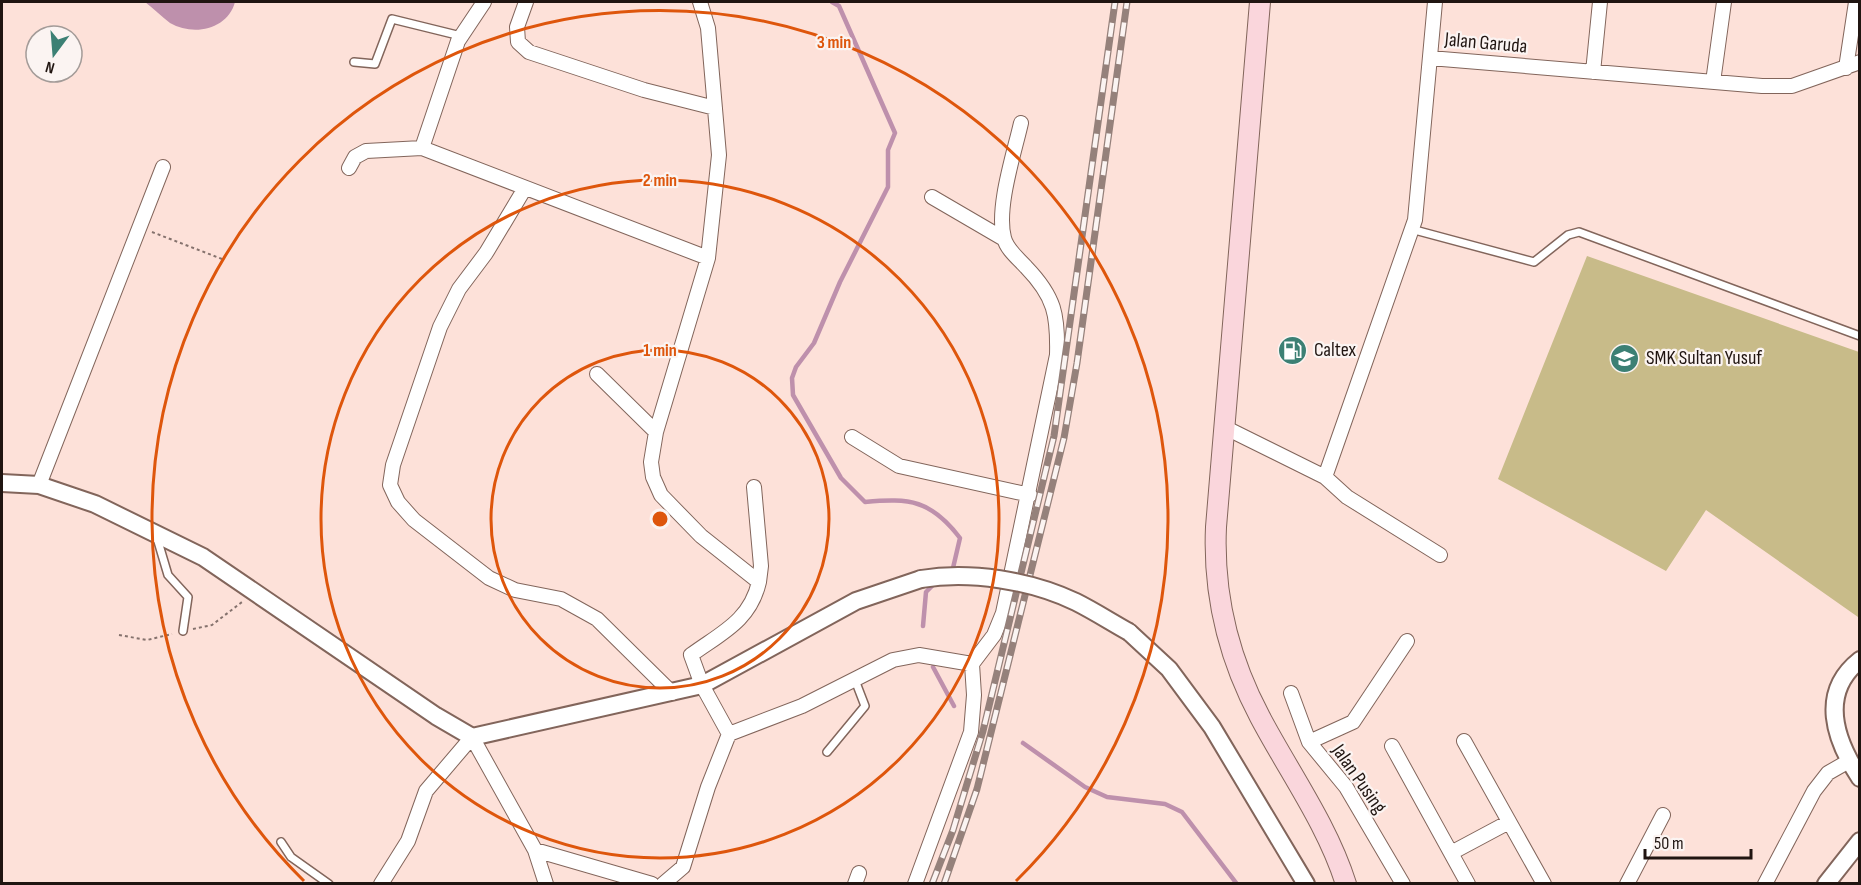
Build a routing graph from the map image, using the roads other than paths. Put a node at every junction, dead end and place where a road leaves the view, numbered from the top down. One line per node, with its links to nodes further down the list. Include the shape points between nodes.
1 (484, 2): 9 (street)
2 (526, 2): 16 (street, via 517,27 518,42 529,52 644,90)
3 (700, 2): 16 (street, via 708,28)
4 (1260, 2): 28 (main road)
5 (1435, 2): 10 (street)
6 (1600, 2): 14 (street)
7 (1724, 2): 15 (street)
8 (1856, 2): 13 (street)
9 (461, 36): 11 (lane, via 392,19 375,64); 18 (street)
10 (1430, 58): 14 (street, Jalan Garuda); 23 (street, Jalan Garuda)
11 (354, 62)
12 (1860, 62): 13 (street, Jalan Garuda)
13 (1846, 68): 15 (street, Jalan Garuda, via 1792,86)
14 (1593, 72): 15 (street, Jalan Garuda)
15 (1713, 82)
16 (715, 108): 25 (street, via 719,155)
17 (1021, 123): 24 (street, via 1005,201)
18 (422, 148): 20 (street, via 366,151 355,157); 21 (street)
19 (163, 166): 33 (street)
20 (349, 168)
21 (525, 188): 25 (street); 45 (street, via 459,289 441,327 393,465 390,485 398,502 414,520 480,572 515,590 561,599 597,620)
22 (932, 196): 24 (street)
23 (1411, 229): 26 (lane, via 1534,262 1568,235 1579,232); 31 (street, Jalan Garuda)
24 (1004, 239): 35 (street, via 1052,298 1058,322 1057,355)
25 (708, 258): 29 (street)
26 (1860, 336)
27 (597, 374): 29 (street)
28 (1226, 428): 31 (street); 61 (main road, via 1214,558 1218,599 1239,675)
29 (656, 432): 38 (street, via 651,462 661,495 701,536)
30 (852, 437): 35 (street, via 899,466)
31 (1325, 477): 37 (street, via 1347,497)
32 (2, 483): 33 (street)
33 (39, 485): 36 (street, via 95,504)
34 (754, 487): 38 (street)
35 (1030, 495): 42 (street, via 1003,613 994,635)
36 (156, 534): 39 (lane, via 168,575 188,597); 48 (street, via 203,557)
37 (1440, 555)
38 (759, 582): 44 (street, via 745,616 691,655)
39 (183, 632)
40 (1407, 641): 50 (street, via 1353,722)
41 (1860, 660): 53 (street, via 1842,680 1833,709)
42 (972, 664): 43 (street, via 919,655 893,660); 67 (street, via 971,732)
43 (855, 680): 47 (street); 52 (lane, via 865,706)
44 (702, 685): 45 (street); 47 (street); 68 (street, bridge, via 856,601 921,579 978,577 1024,585 1074,601 1129,632 1170,669 1212,727)
45 (672, 693): 48 (street)
46 (1291, 693): 50 (street, Jalan Pusing)
47 (729, 734): 66 (street, via 683,867)
48 (472, 737): 59 (street); 63 (street, via 426,791 408,842)
49 (1464, 741): 56 (street)
50 (1309, 742): 71 (street, Jalan Pusing, via 1346,787)
51 (1392, 746): 60 (street)
52 (827, 752)
53 (1849, 761): 54 (street); 75 (street, via 1828,773 1814,791)
54 (1860, 778)
55 (1663, 815): 74 (street)
56 (1509, 822): 60 (street); 73 (street)
57 (1860, 841): 76 (street)
58 (281, 842): 62 (lane, via 291,857)
59 (535, 850): 64 (street); 65 (street)
60 (1451, 853): 72 (street)
61 (1337, 857): 69 (main road); 70 (main road)
62 (329, 884)
63 (381, 884)
64 (546, 884)
65 (652, 884)
66 (663, 884)
67 (915, 884)
68 (1306, 884)
69 (1346, 884)
70 (1361, 884)
71 (1403, 884)
72 (1468, 884)
73 (1544, 884)
74 (1627, 884)
75 (1765, 884)
76 (1826, 884)

